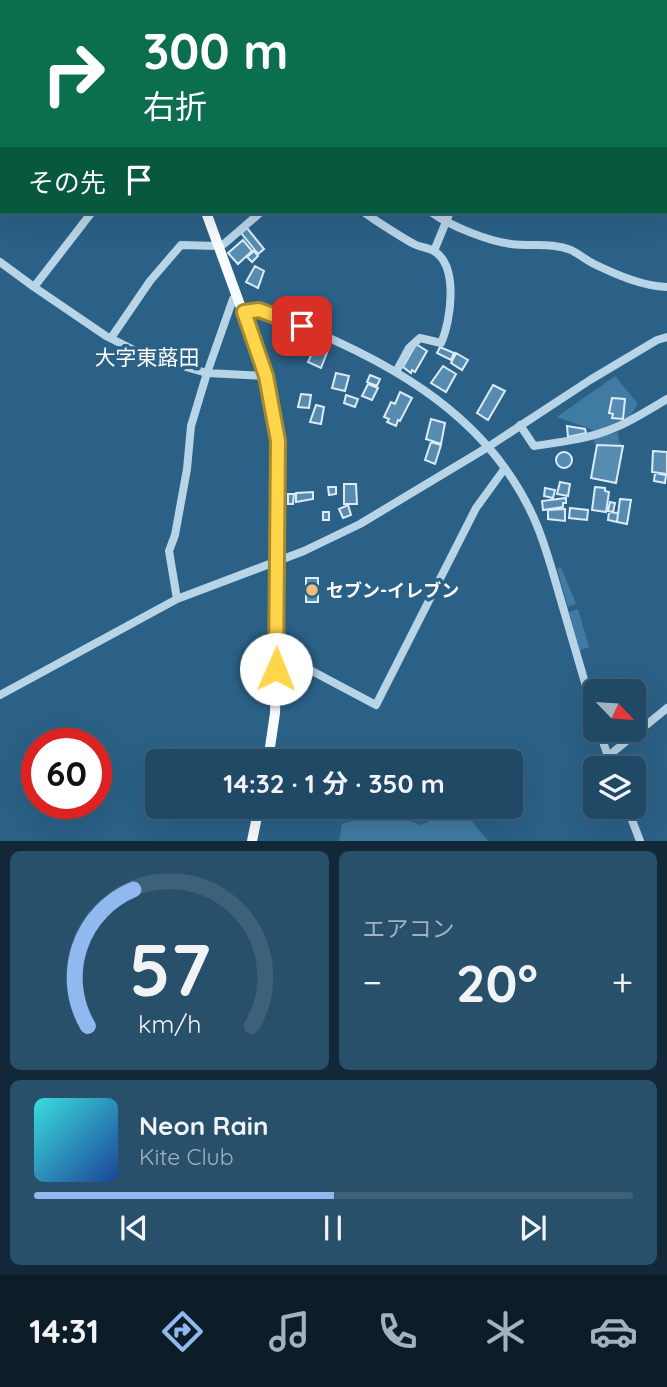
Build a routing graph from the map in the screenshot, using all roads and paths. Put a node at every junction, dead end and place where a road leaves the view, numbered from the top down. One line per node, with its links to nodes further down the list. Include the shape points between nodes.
1 (90, 214): 11 (street)
2 (206, 214): 8 (main road)
3 (259, 214): 8 (street)
4 (366, 214): 9 (street)
5 (434, 214): 7 (street)
6 (449, 214): 7 (street)
7 (446, 221): 9 (street); 12 (street, via 499,242 571,250 616,273)
8 (217, 246): 13 (main road); 16 (street, via 181,245)
9 (434, 251): 17 (street, via 447,267 451,294 445,333 441,343 420,338)
10 (0, 262): 11 (street)
11 (34, 287): 16 (street)
12 (667, 287)
13 (237, 296): 14 (main road); 18 (street)
14 (244, 312): 17 (street, via 259,310 288,321); 19 (main road)
15 (667, 337): 21 (street)
16 (111, 338): 18 (street, via 153,359)
17 (396, 372): 22 (street, via 446,405)
18 (207, 373): 19 (street); 25 (street, via 191,426 187,469 169,551)
19 (266, 376): 24 (main road, via 278,441)
20 (667, 399): 21 (street, via 589,437 534,446)
21 (520, 425): 22 (street)
22 (488, 447): 23 (street); 24 (street, via 360,524)
23 (505, 468): 26 (street, via 476,508 376,705); 27 (street, via 535,520)
24 (278, 561): 25 (street); 26 (main road)
25 (177, 599): 28 (street)
26 (277, 647): 30 (main road)
27 (584, 679)
28 (0, 695)
29 (667, 708): 31 (street)
30 (270, 749)
31 (608, 756)
32 (256, 819): 34 (main road)
33 (632, 819): 35 (street)
34 (251, 841)
35 (640, 841)

